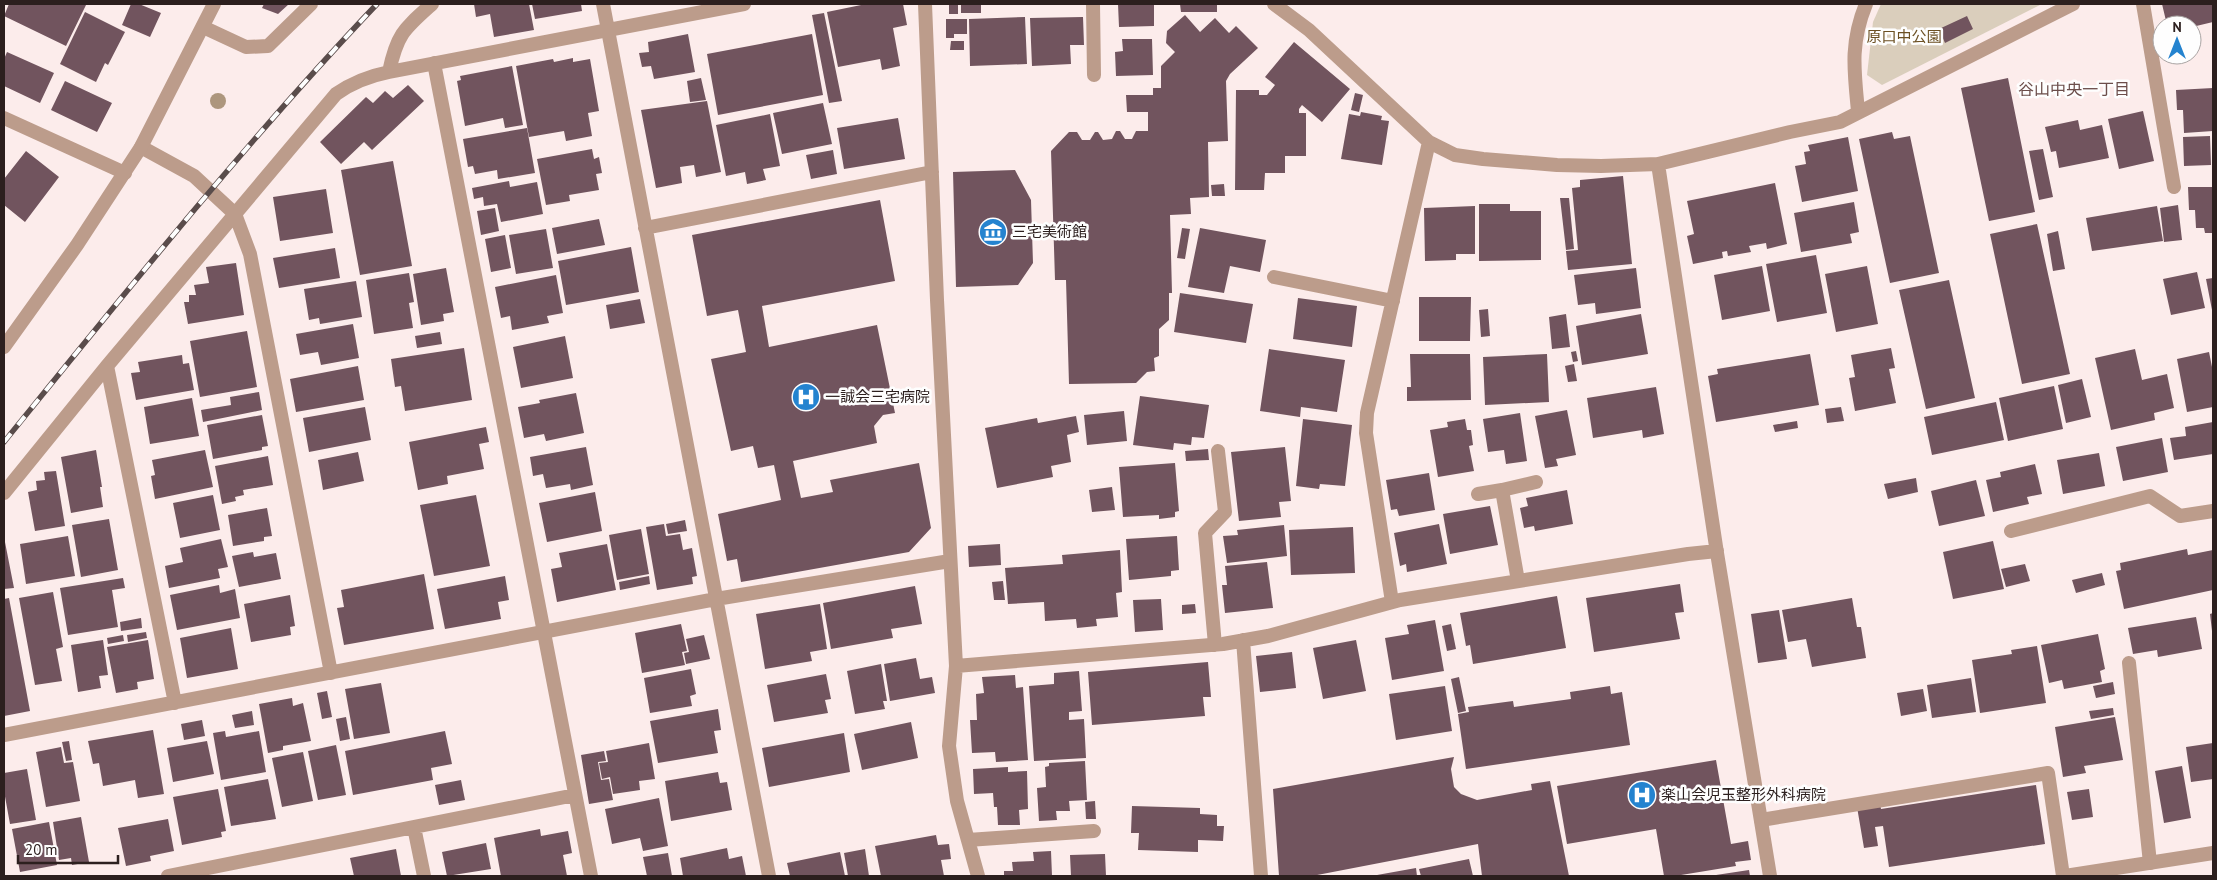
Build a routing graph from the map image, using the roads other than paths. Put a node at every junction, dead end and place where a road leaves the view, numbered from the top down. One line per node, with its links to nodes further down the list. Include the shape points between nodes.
1 (214, 4): 12 (street)
2 (311, 4): 12 (street, via 268,46 246,47)
3 (432, 4): 15 (street, via 404,28 394,46)
4 (602, 4): 13 (street)
5 (744, 4): 13 (street)
6 (925, 4): 22 (street)
7 (1093, 4): 16 (street)
8 (1274, 4): 19 (street, via 1309,30)
9 (1866, 4): 17 (street, via 1859,21 1853,61)
10 (2073, 4): 17 (street)
11 (2143, 4): 24 (street)
12 (203, 27): 20 (street)
13 (608, 30): 14 (street); 26 (street)
14 (434, 63): 15 (street); 43 (street)
15 (389, 72): 25 (street, via 352,83 336,94)
16 (1094, 74)
17 (1858, 111): 21 (street, via 1840,122)
18 (4, 118): 23 (street)
19 (1429, 142): 21 (street, via 1455,155 1483,159 1557,165); 28 (street)
20 (141, 147): 23 (street); 25 (street, via 194,176)
21 (1658, 164): 38 (street)
22 (932, 172): 26 (street); 39 (street)
23 (125, 173): 29 (street, via 78,245)
24 (2174, 187)
25 (235, 214): 30 (street); 48 (street, via 250,254)
26 (645, 228): 41 (street)
27 (1274, 276): 28 (street)
28 (1393, 301): 42 (street, via 1367,413 1366,433)
29 (4, 347)
30 (108, 366): 34 (street); 49 (street)
31 (1218, 451): 45 (street, via 1225,512 1205,532)
32 (1536, 482): 33 (street)
33 (1502, 490): 35 (street); 40 (street)
34 (4, 492)
35 (1478, 494)
36 (2213, 511): 37 (street, via 2180,516 2150,496)
37 (2012, 531)
38 (1717, 552): 40 (street); 52 (street)
39 (950, 561): 41 (street); 47 (street)
40 (1518, 582): 42 (street)
41 (716, 599): 43 (street); 61 (street)
42 (1392, 602): 44 (street)
43 (544, 632): 48 (street); 51 (street)
44 (1243, 640): 45 (street); 63 (street)
45 (1215, 645): 47 (street)
46 (2129, 663): 57 (street)
47 (956, 666): 55 (street, via 949,746 957,801)
48 (331, 673): 49 (street)
49 (175, 703): 50 (street)
50 (4, 735)
51 (575, 795): 53 (street); 60 (street)
52 (1761, 820): 64 (street); 65 (street, via 2048,774)
53 (414, 827): 58 (street); 59 (street)
54 (1094, 831): 55 (street)
55 (968, 840): 62 (street)
56 (2213, 852): 57 (street)
57 (2150, 862): 65 (street)
58 (175, 876)
59 (424, 876)
60 (591, 876)
61 (768, 876)
62 (978, 876)
63 (1261, 876)
64 (1770, 876)
65 (2064, 876)

